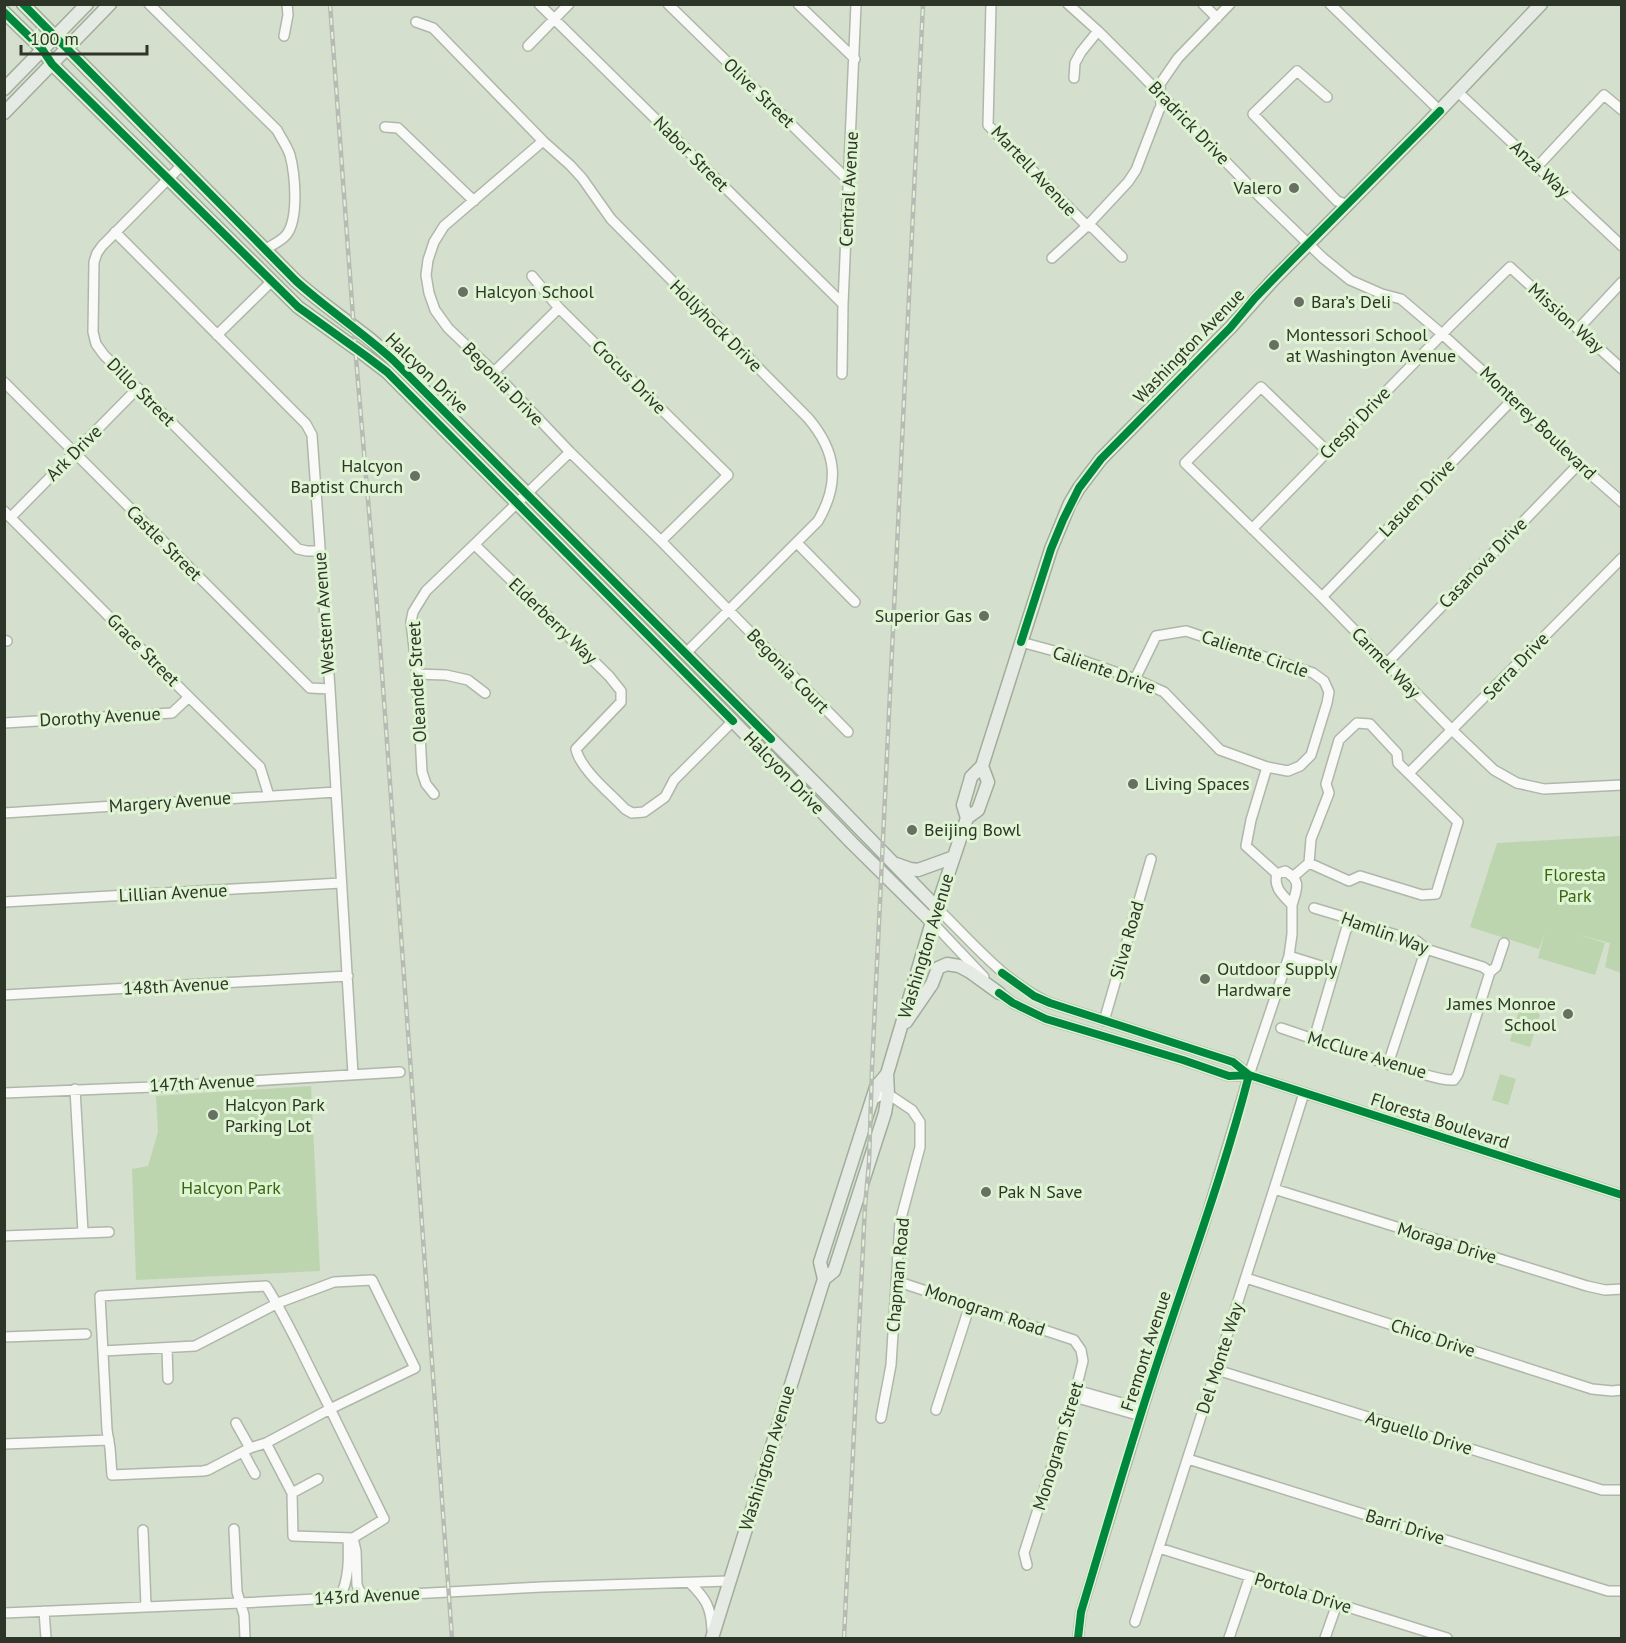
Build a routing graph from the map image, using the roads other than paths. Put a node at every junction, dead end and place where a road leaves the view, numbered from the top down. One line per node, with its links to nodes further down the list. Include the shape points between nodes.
1 (23, 4): 22 (main road, Halcyon Drive)
2 (87, 4): 22 (main road)
3 (110, 4): 26 (main road)
4 (149, 4): 49 (street, via 277,130 289,152 293,221 287,235)
5 (287, 4): 23 (street)
6 (539, 4): 19 (street, Nabor Street)
7 (569, 4): 19 (street)
8 (668, 4): 42 (street, Olive Street)
9 (798, 4): 27 (street)
10 (856, 4): 27 (street, Central Avenue)
11 (991, 4): 45 (street, Martell Avenue, via 988,125)
12 (1068, 4): 21 (street, Bradrick Drive)
13 (1203, 4): 18 (street)
14 (1230, 4): 18 (street)
15 (1330, 4): 35 (street)
16 (1540, 4): 31 (main road, Washington Avenue)
17 (4, 12): 25 (main road, Halcyon Drive)
18 (1217, 18): 32 (street, via 1178,58 1160,84)
19 (554, 19): 24 (street); 56 (street, Nabor Street)
20 (416, 22): 38 (street, Hollyhock Drive, via 433,28)
21 (1098, 31): 29 (street, via 1080,52); 32 (street, Bradrick Drive)
22 (55, 36): 25 (main road); 26 (main road, Halcyon Drive)
23 (284, 36)
24 (528, 46)
25 (42, 49): 28 (main road, Halcyon Drive); 30 (main road)
26 (66, 50): 28 (main road); 39 (main road, Halcyon Drive)
27 (855, 59): 42 (street, Central Avenue)
28 (52, 64): 36 (main road); 41 (main road, Halcyon Drive)
29 (1074, 78)
30 (4, 89)
31 (1458, 92): 35 (main road, Washington Avenue); 40 (street, Anza Way)
32 (1162, 96): 45 (street, via 1136,170); 47 (street, Bradrick Drive)
33 (1327, 97): 44 (street, via 1297,71 1253,114 1337,201)
34 (1622, 110): 40 (street, via 1604,95)
35 (1440, 111): 44 (main road, Washington Avenue)
36 (4, 113)
37 (385, 128): 43 (street, via 398,128)
38 (543, 141): 43 (street, Begonia Drive); 79 (street, Hollyhock Drive, via 582,178 611,219 818,430 831,457 831,495 818,521)
39 (181, 166): 41 (street, Dillo Street); 49 (main road, Halcyon Drive)
40 (1537, 167): 48 (street, Anza Way)
41 (168, 179): 46 (street, Dillo Street); 54 (main road, Halcyon Drive)
42 (849, 181): 56 (street, Central Avenue)
43 (474, 201): 62 (street, Begonia Drive, via 444,226 434,242 426,275 435,310)
44 (1348, 205): 47 (main road, Washington Avenue)
45 (1087, 226): 50 (street, Martell Avenue); 51 (street)
46 (115, 232): 60 (street, Western Avenue); 65 (street, Dillo Street, via 94,262 93,332 104,355)
47 (1308, 244): 59 (street, Monterey Boulevard, via 1350,280 1401,299); 86 (main road, Washington Avenue, via 1105,454 1079,488 1052,549)
48 (1622, 246)
49 (264, 250): 68 (main road, Halcyon Drive, via 312,296 365,335)
50 (1122, 257)
51 (1052, 258)
52 (1510, 267): 58 (street, Mission Way); 59 (street, Crespi Drive)
53 (532, 276): 57 (street, Crocus Drive)
54 (271, 282): 60 (street); 67 (main road, Halcyon Drive, via 298,307 387,372)
55 (1622, 282): 58 (street)
56 (843, 304): 63 (street, Central Avenue)
57 (559, 308): 62 (street); 78 (street, Crocus Drive, via 728,475)
58 (1579, 328): 61 (street, Mission Way)
59 (1442, 334): 66 (street, Monterey Boulevard); 70 (street, Crespi Drive)
60 (217, 335): 81 (street, Western Avenue, via 306,424 312,435)
61 (1622, 369)
62 (494, 372): 69 (street, Begonia Drive)
63 (842, 374)
64 (4, 382): 71 (street, Castle Street)
65 (138, 388): 71 (street, Ark Drive); 81 (street, Dillo Street, via 298,549)
66 (1513, 399): 72 (street, Monterey Boulevard); 83 (street, Lasuen Drive)
67 (419, 405): 68 (main road); 75 (main road, Halcyon Drive)
68 (446, 411): 73 (main road, Halcyon Drive)
69 (570, 452): 73 (street, Oleander Street); 78 (street, Begonia Drive)
70 (1327, 452): 77 (street, Crespi Drive); 77 (street, Carmel Way, via 1261,387 1185,464)
71 (74, 453): 76 (street, Ark Drive); 91 (street, Castle Street, via 310,688)
72 (1580, 465): 74 (street, Monterey Boulevard); 88 (street, Casanova Drive)
73 (527, 493): 75 (street, Oleander Street); 87 (main road, Halcyon Drive)
74 (1622, 502)
75 (516, 504): 80 (street, Oleander Street); 94 (main road, Halcyon Drive)
76 (8, 514): 93 (street, Grace Street)
77 (1252, 529): 83 (street, Carmel Way)
78 (661, 541): 85 (street, Begonia Drive)
79 (797, 543): 84 (street); 85 (street, Hollyhock Drive)
80 (475, 544): 89 (street, Oleander Street, via 426,591 413,612); 94 (street, Elderberry Way, via 621,691 621,702 576,749 584,767 625,809 644,812 665,797 674,780)
81 (319, 551): 91 (street, Western Avenue)
82 (1622, 558): 96 (street, Serra Drive)
83 (1322, 597): 88 (street, Carmel Way)
84 (855, 602)
85 (729, 610): 87 (street, Hollyhock Drive); 97 (street, Begonia Court)
86 (1021, 642): 90 (street, Caliente Drive); 106 (main road, Washington Avenue, via 982,766 988,782 978,810 967,819)
87 (686, 653): 108 (main road, Halcyon Drive)
88 (1387, 663): 96 (street, Carmel Way)
89 (417, 674): 92 (street, via 468,680); 103 (street, Oleander Street, via 422,772)
90 (1135, 679): 98 (street, Caliente Circle, via 1156,636 1186,631 1312,673 1324,681 1329,692); 99 (street, Caliente Drive, via 1164,692 1220,750)
91 (330, 689): 102 (street, Western Avenue)
92 (485, 693)
93 (189, 697): 95 (street, Dorothy Avenue, via 172,713); 104 (street, Grace Street, via 261,767)
94 (733, 721): 117 (main road, Halcyon Drive)
95 (4, 723)
96 (1452, 730): 100 (street, Serra Drive); 101 (street, Carmel Way, via 1494,770 1517,783 1545,789)
97 (848, 732)
98 (1311, 755): 99 (street, Caliente Drive, via 1288,771)
99 (1268, 767): 110 (street, via 1246,846)
100 (1409, 773): 109 (street, via 1398,763 1397,753 1370,724 1357,723 1339,740 1326,784 1329,793 1311,839); 109 (street, via 1458,822 1436,894 1422,895 1360,876 1349,881)
101 (1622, 785)
102 (336, 792): 104 (street, Margery Avenue); 112 (street, Western Avenue)
103 (434, 794)
104 (269, 796): 105 (street, Margery Avenue)
105 (4, 813)
106 (954, 857): 108 (main road, via 918,870); 115 (main road, Washington Avenue)
107 (1151, 860): 127 (street, Silva Road)
108 (894, 863): 115 (main road, Halcyon Drive)
109 (1309, 863): 111 (street)
110 (1277, 874): 111 (street); 114 (street, via 1278,889)
111 (1294, 876): 114 (street, Fremont Avenue, via 1297,881)
112 (341, 883): 113 (street, Lillian Avenue); 124 (street, Western Avenue)
113 (4, 902)
114 (1292, 905): 121 (street, Fremont Avenue)
115 (937, 908): 117 (main road, Washington Avenue); 127 (street, Floresta Boulevard, via 1011,981 1050,1003)
116 (1314, 908): 118 (street, Hamlin Way)
117 (932, 922): 125 (street, Floresta Boulevard); 129 (main road, Washington Avenue)
118 (1351, 924): 120 (street, Hamlin Way, via 1417,941); 122 (street)
119 (1503, 943): 123 (street, via 1496,967)
120 (1426, 949): 123 (street, Hamlin Way); 131 (street)
121 (1289, 956): 122 (street); 135 (street, Fremont Avenue)
122 (1334, 970): 130 (street)
123 (1490, 972): 131 (street, McClure Avenue, via 1454,1080)
124 (348, 976): 126 (street, 148th Avenue); 133 (street, Western Avenue)
125 (999, 993): 129 (main road, via 970,972 947,964 938,968 932,984); 135 (street, Floresta Boulevard, via 1046,1019 1229,1076)
126 (4, 995)
127 (1104, 1021): 135 (street, Floresta Boulevard, via 1233,1062)
128 (1281, 1028): 130 (street, McClure Avenue)
129 (899, 1033): 134 (main road, Washington Avenue)
130 (1314, 1039): 131 (street, McClure Avenue)
131 (1388, 1064)
132 (400, 1072): 133 (street, 147th Avenue)
133 (353, 1074): 136 (street, 147th Avenue)
134 (887, 1074): 139 (main road, Washington Avenue); 140 (main road, Washington Avenue, via 876,1087)
135 (1249, 1074): 138 (street, Floresta Boulevard); 163 (street, Fremont Avenue)
136 (75, 1089): 137 (street, 147th Avenue); 143 (street)
137 (4, 1093)
138 (1304, 1093): 141 (street, Del Monte Way); 142 (street, Floresta Boulevard)
139 (888, 1094): 140 (street); 147 (main road, Washington Avenue, via 834,1270); 148 (street, Chapman Road, via 912,1110 920,1122 920,1147 900,1222)
140 (872, 1100): 147 (main road, Washington Avenue, via 820,1262)
141 (1274, 1189): 146 (street, Del Monte Way); 149 (street, Moraga Drive, via 1587,1286)
142 (1622, 1195)
143 (83, 1232): 144 (street); 145 (street)
144 (109, 1232)
145 (4, 1236)
146 (1246, 1278): 157 (street, Del Monte Way); 159 (street, Chico Drive, via 1592,1389)
147 (824, 1279): 181 (main road, Washington Avenue)
148 (896, 1281): 151 (street, Monogram Road); 164 (street, Chapman Road, via 891,1365)
149 (1622, 1289)
150 (278, 1304): 155 (street, via 195,1346); 156 (street, via 266,1286 100,1296); 161 (street); 161 (street, via 334,1282 372,1280 415,1368)
151 (970, 1305): 154 (street, Monogram Road); 162 (street)
152 (86, 1334): 153 (street)
153 (4, 1337)
154 (1074, 1340): 160 (street, Monogram Street, via 1083,1361)
155 (167, 1348): 156 (street); 158 (street)
156 (103, 1351): 166 (street)
157 (1216, 1370): 170 (street, Del Monte Way); 173 (street, Arguello Drive, via 1602,1490)
158 (168, 1379)
159 (1622, 1390)
160 (1075, 1393): 163 (street); 179 (street, Monogram Street, via 1024,1553)
161 (330, 1409): 167 (street); 177 (street, via 384,1519)
162 (936, 1410)
163 (1142, 1412): 196 (street, Fremont Avenue, via 1081,1612)
164 (881, 1418)
165 (236, 1423): 169 (street)
166 (109, 1440): 168 (street); 169 (street, via 112,1475 203,1471)
167 (266, 1443): 169 (street); 174 (street)
168 (4, 1444)
169 (247, 1450): 171 (street)
170 (1188, 1459): 178 (street, Del Monte Way); 183 (street, Barri Drive, via 1608,1591)
171 (255, 1474)
172 (318, 1479): 174 (street)
173 (1622, 1490)
174 (292, 1493): 177 (street, via 293,1536)
175 (234, 1529): 186 (street)
176 (143, 1530): 188 (street)
177 (350, 1538): 184 (street, via 356,1551 357,1585); 185 (street, via 347,1578)
178 (1159, 1548): 180 (street, Portola Drive); 191 (street, Del Monte Way)
179 (1027, 1565)
180 (1250, 1576): 187 (street, Portola Drive); 197 (street)
181 (729, 1581): 182 (street, 143rd Avenue); 195 (main road, Washington Avenue)
182 (690, 1582): 184 (street, 143rd Avenue); 195 (street, via 705,1598 711,1612)
183 (1622, 1591)
184 (364, 1596): 185 (street, 143rd Avenue)
185 (340, 1597): 186 (street, 143rd Avenue)
186 (240, 1603): 188 (street, 143rd Avenue); 194 (street)
187 (1337, 1604): 192 (street, Portola Drive); 198 (street)
188 (146, 1606): 189 (street, 143rd Avenue)
189 (44, 1611): 190 (street, 143rd Avenue); 193 (street)
190 (4, 1613)
191 (1135, 1622)
192 (1425, 1635): 199 (street, Portola Drive)
193 (46, 1638)
194 (245, 1638)
195 (712, 1638)
196 (1078, 1638)
197 (1229, 1638)
198 (1325, 1638)
199 (1447, 1638)

